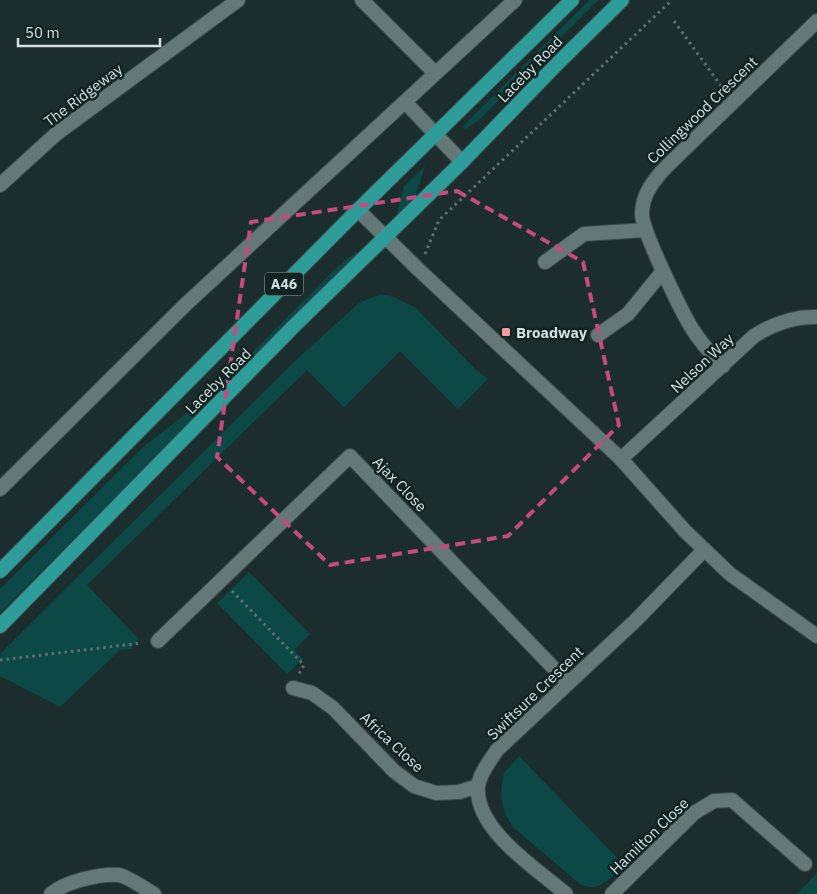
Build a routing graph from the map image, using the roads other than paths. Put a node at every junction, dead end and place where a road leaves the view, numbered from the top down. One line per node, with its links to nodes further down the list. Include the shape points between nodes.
1 (238, 0): 11 (street, The Ridgeway, via 56,134)
2 (362, 0): 7 (street)
3 (515, 0): 7 (street)
4 (572, 0): 9 (highway, Laceby Road / A46)
5 (622, 0): 10 (highway, Laceby Road / A46)
6 (817, 21): 13 (street, Collingwood Crescent, via 652,182 644,200 642,216)
7 (435, 73): 8 (street)
8 (405, 102): 9 (street); 21 (street, via 185,306)
9 (435, 133): 10 (street); 12 (highway, Laceby Road / A46)
10 (462, 162): 14 (highway, Laceby Road / A46)
11 (0, 185)
12 (358, 210): 14 (street); 23 (highway, Laceby Road / A46)
13 (645, 230): 15 (street, via 584,234); 16 (street, Collingwood Crescent)
14 (385, 237): 20 (street); 24 (highway, Laceby Road / A46)
15 (545, 262)
16 (664, 271): 18 (street, via 628,314); 19 (street, Collingwood Crescent, via 691,327 708,351)
17 (817, 316): 19 (street, Nelson Way, via 770,326 754,336)
18 (598, 335)
19 (724, 366): 20 (street, Nelson Way)
20 (621, 459): 22 (street)
21 (0, 489)
22 (704, 550): 25 (street, via 730,574); 27 (street, Swiftsure Crescent, via 635,621)
23 (0, 571)
24 (0, 626)
25 (817, 636)
26 (158, 641): 27 (street, Ajax Close, via 350,456)
27 (568, 683): 29 (street, Swiftsure Crescent, via 497,750)
28 (293, 688): 29 (street, Africa Close, via 312,693 333,708 394,771 414,786 436,793 459,792)
29 (478, 786): 33 (street, via 480,805 490,826 504,842)
30 (805, 864): 34 (street, Hamilton Close, via 732,800 714,801 694,814)
31 (51, 894): 32 (street, via 97,875 121,876)
32 (154, 894)
33 (566, 894)
34 (612, 894)

